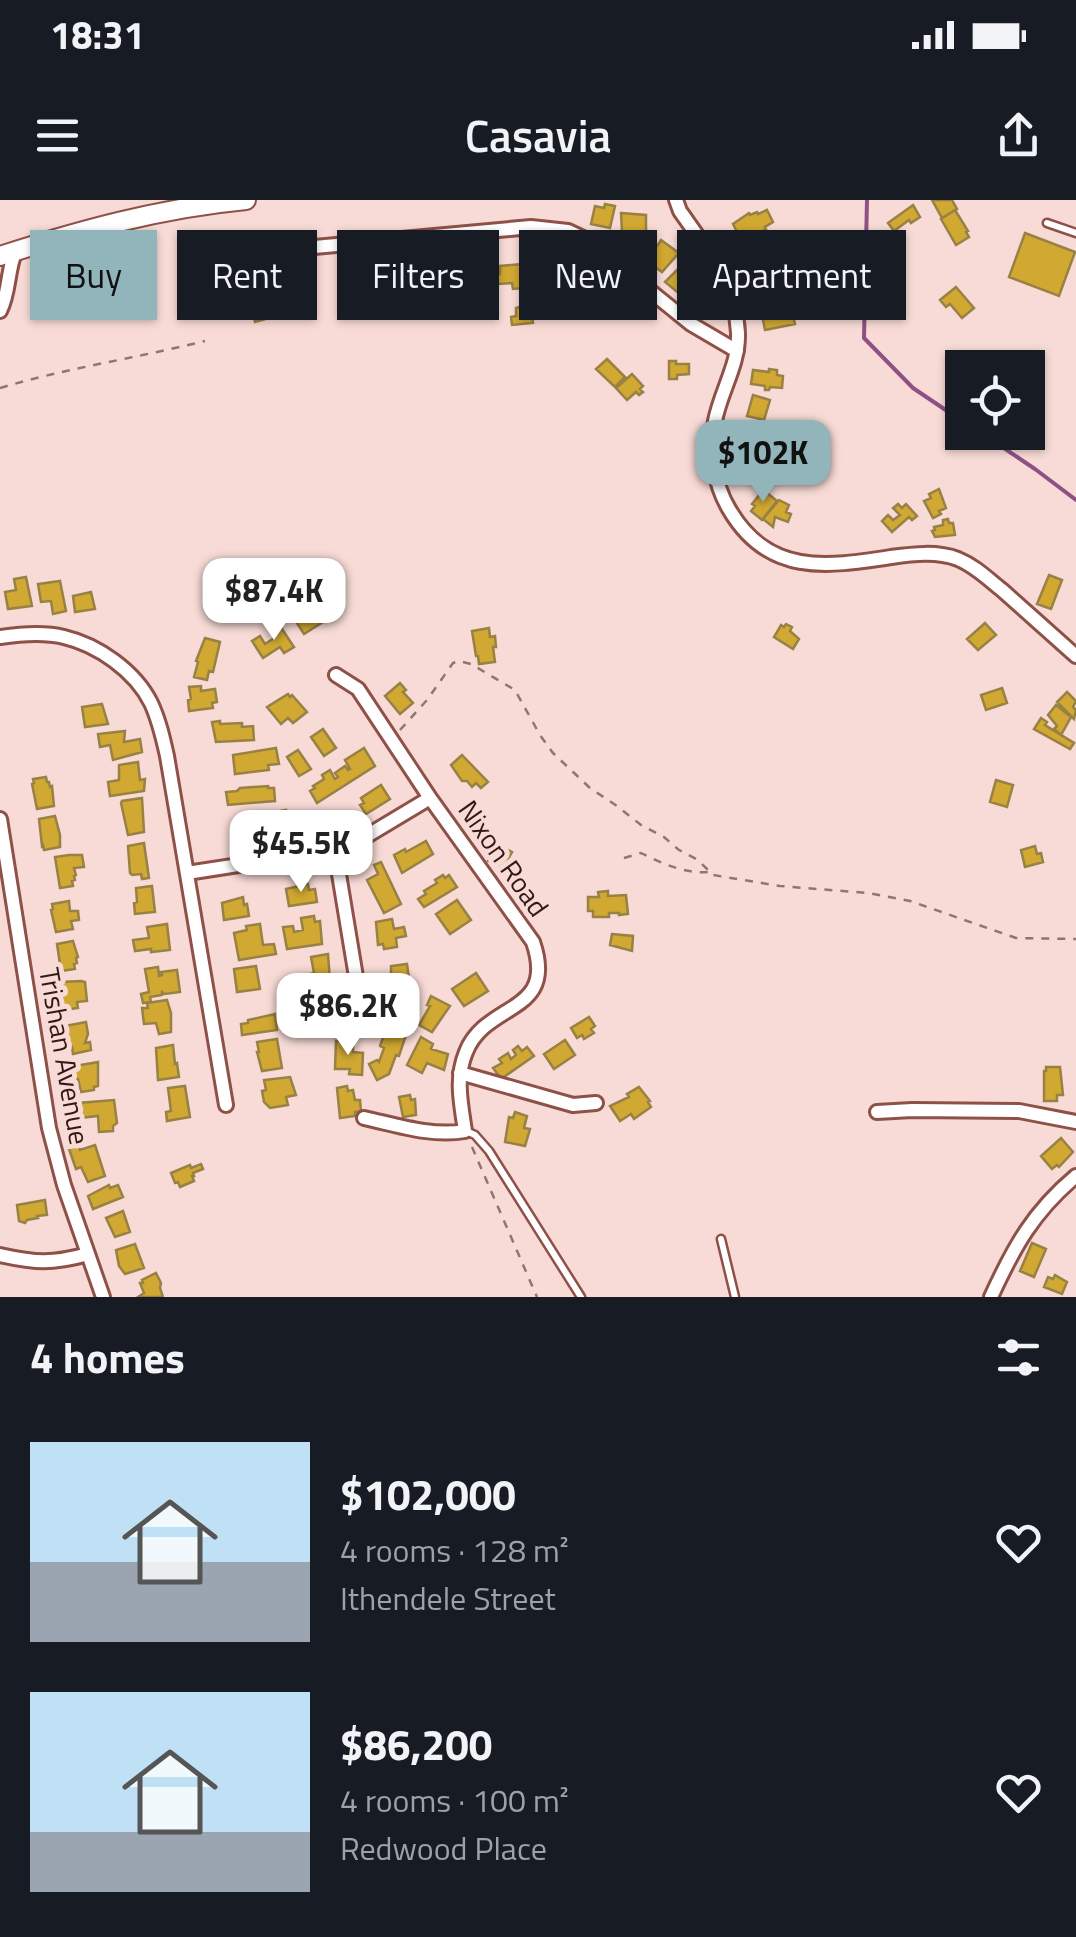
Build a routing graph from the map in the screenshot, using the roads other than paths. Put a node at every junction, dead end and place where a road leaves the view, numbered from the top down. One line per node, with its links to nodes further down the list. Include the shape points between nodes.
1 (246, 200): 6 (street, via 96,225)
2 (676, 200): 8 (street, via 727,284)
3 (1047, 223): 5 (lane)
4 (499, 230): 8 (street, via 550,228 587,240 691,324)
5 (1076, 233)
6 (8, 253): 7 (street)
7 (0, 311)
8 (737, 350): 10 (street, via 715,419 714,467 728,509 758,542 818,566 915,554 961,560)
9 (0, 637): 15 (street, via 42,634 82,643 117,664 145,693 168,756)
10 (1075, 658)
11 (336, 675): 12 (street, Nixon Road, via 358,689)
12 (430, 798): 14 (street); 17 (street, Nixon Road, via 538,958 528,997 475,1036)
13 (0, 819): 26 (street, Trishan Avenue, via 50,1128)
14 (336, 850): 15 (street); 16 (street)
15 (188, 873): 18 (street)
16 (361, 1006)
17 (460, 1073): 19 (street, via 573,1105); 23 (street)
18 (226, 1104)
19 (596, 1104)
20 (877, 1112): 22 (street, via 1019,1111)
21 (364, 1118): 23 (street, via 448,1134)
22 (1076, 1122)
23 (464, 1131): 29 (lane, via 489,1151)
24 (1076, 1176): 31 (street, via 1036,1213)
25 (721, 1239): 30 (lane)
26 (88, 1254): 27 (street, via 52,1263); 28 (street, Trishan Avenue)
27 (0, 1255)
28 (102, 1297)
29 (581, 1297)
30 (735, 1297)
31 (992, 1297)

